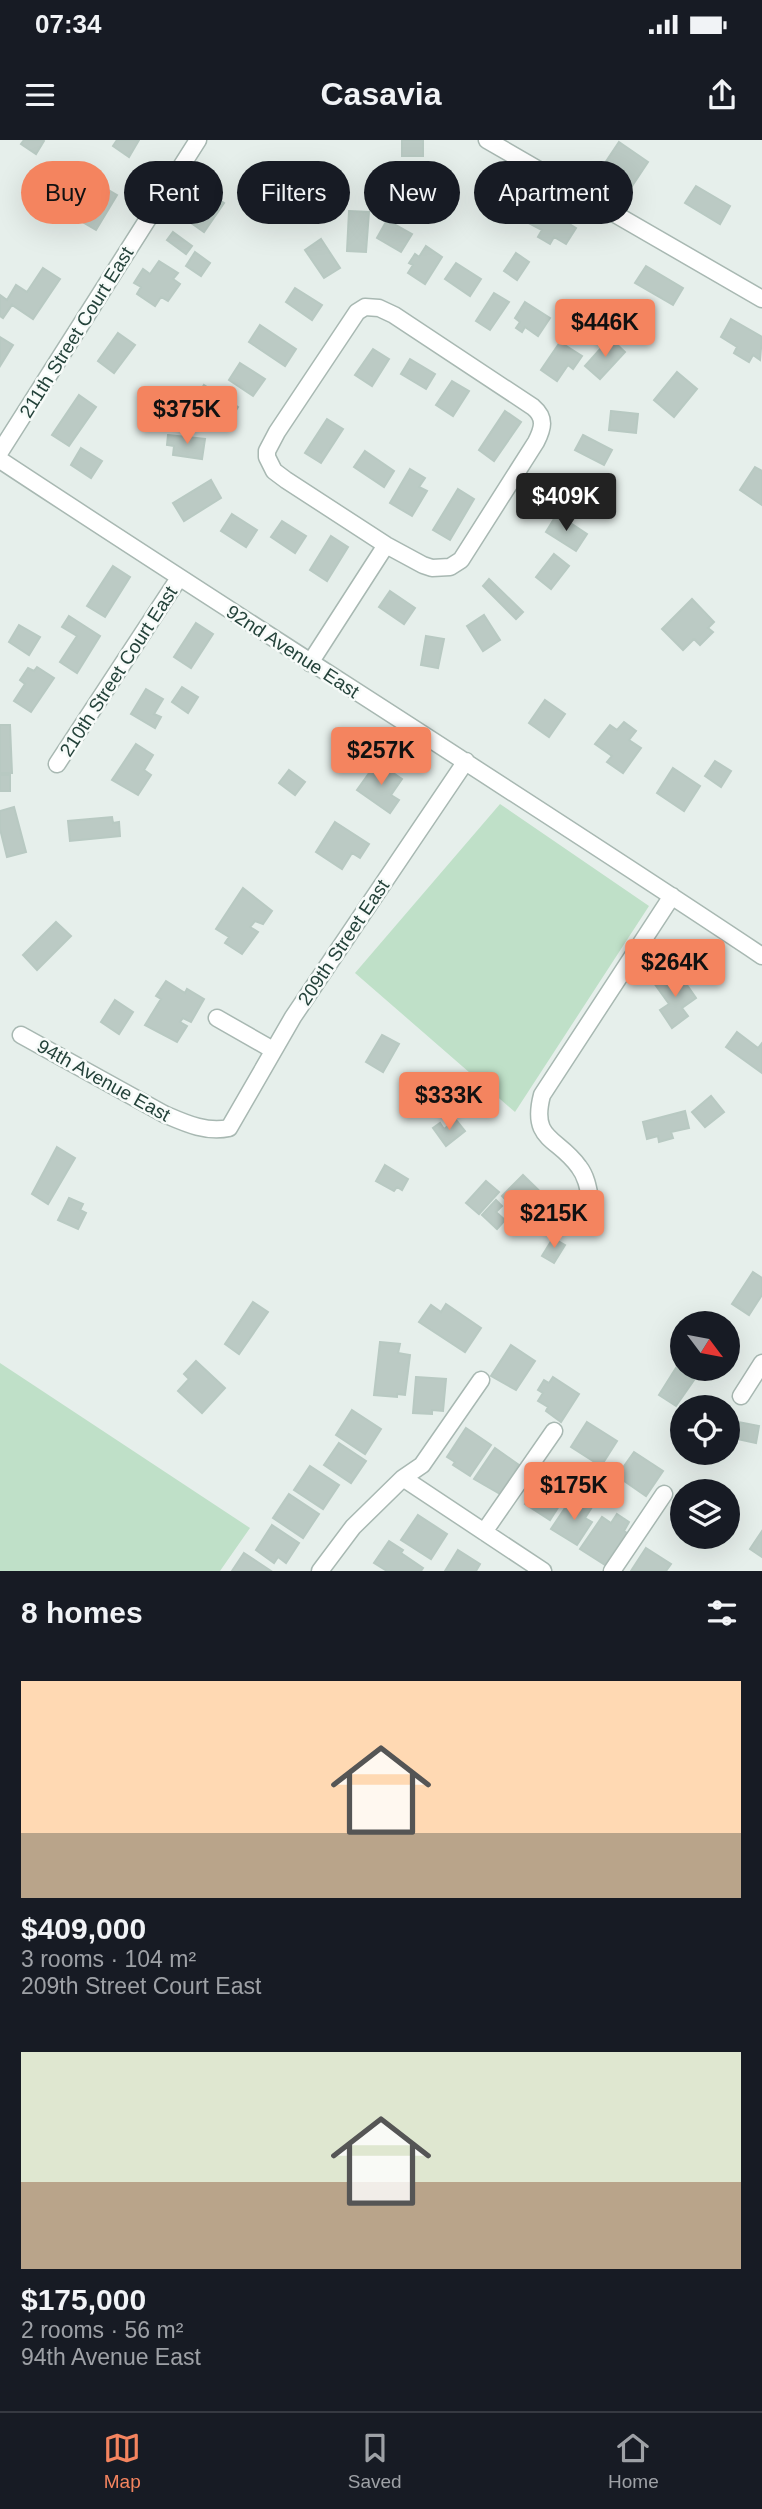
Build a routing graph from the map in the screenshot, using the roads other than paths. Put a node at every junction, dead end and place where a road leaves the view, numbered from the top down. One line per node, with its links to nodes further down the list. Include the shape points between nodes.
1 (198, 140): 4 (street, 211th Street Court East)
2 (486, 140): 3 (street)
3 (762, 299)
4 (0, 452)
5 (0, 460): 7 (street, 92nd Avenue East)
6 (386, 545): 6 (street, via 286,480 274,471 267,457 285,421 357,312 365,307 394,315 533,407 543,420 537,442 461,560 450,567 432,568); 8 (street)
7 (179, 578): 8 (street, 92nd Avenue East); 10 (street, 210th Street Court East)
8 (310, 663): 9 (street, 92nd Avenue East)
9 (466, 761): 11 (street, 92nd Avenue East); 15 (street, 209th Street East)
10 (57, 764)
11 (672, 896): 12 (street, 92nd Avenue East); 17 (street, via 542,1095 539,1125 581,1169)
12 (762, 956)
13 (218, 1018): 15 (street)
14 (21, 1035): 16 (street, 94th Avenue East, via 164,1114 189,1125)
15 (274, 1050): 16 (street, 209th Street East)
16 (229, 1128)
17 (590, 1198)
18 (762, 1363): 20 (street)
19 (481, 1380): 22 (street, via 422,1465)
20 (741, 1396)
21 (554, 1431): 24 (street)
22 (403, 1478): 24 (street); 25 (street, via 353,1527)
23 (664, 1494): 27 (street)
24 (484, 1532): 26 (street)
25 (320, 1571)
26 (543, 1571)
27 (612, 1571)

